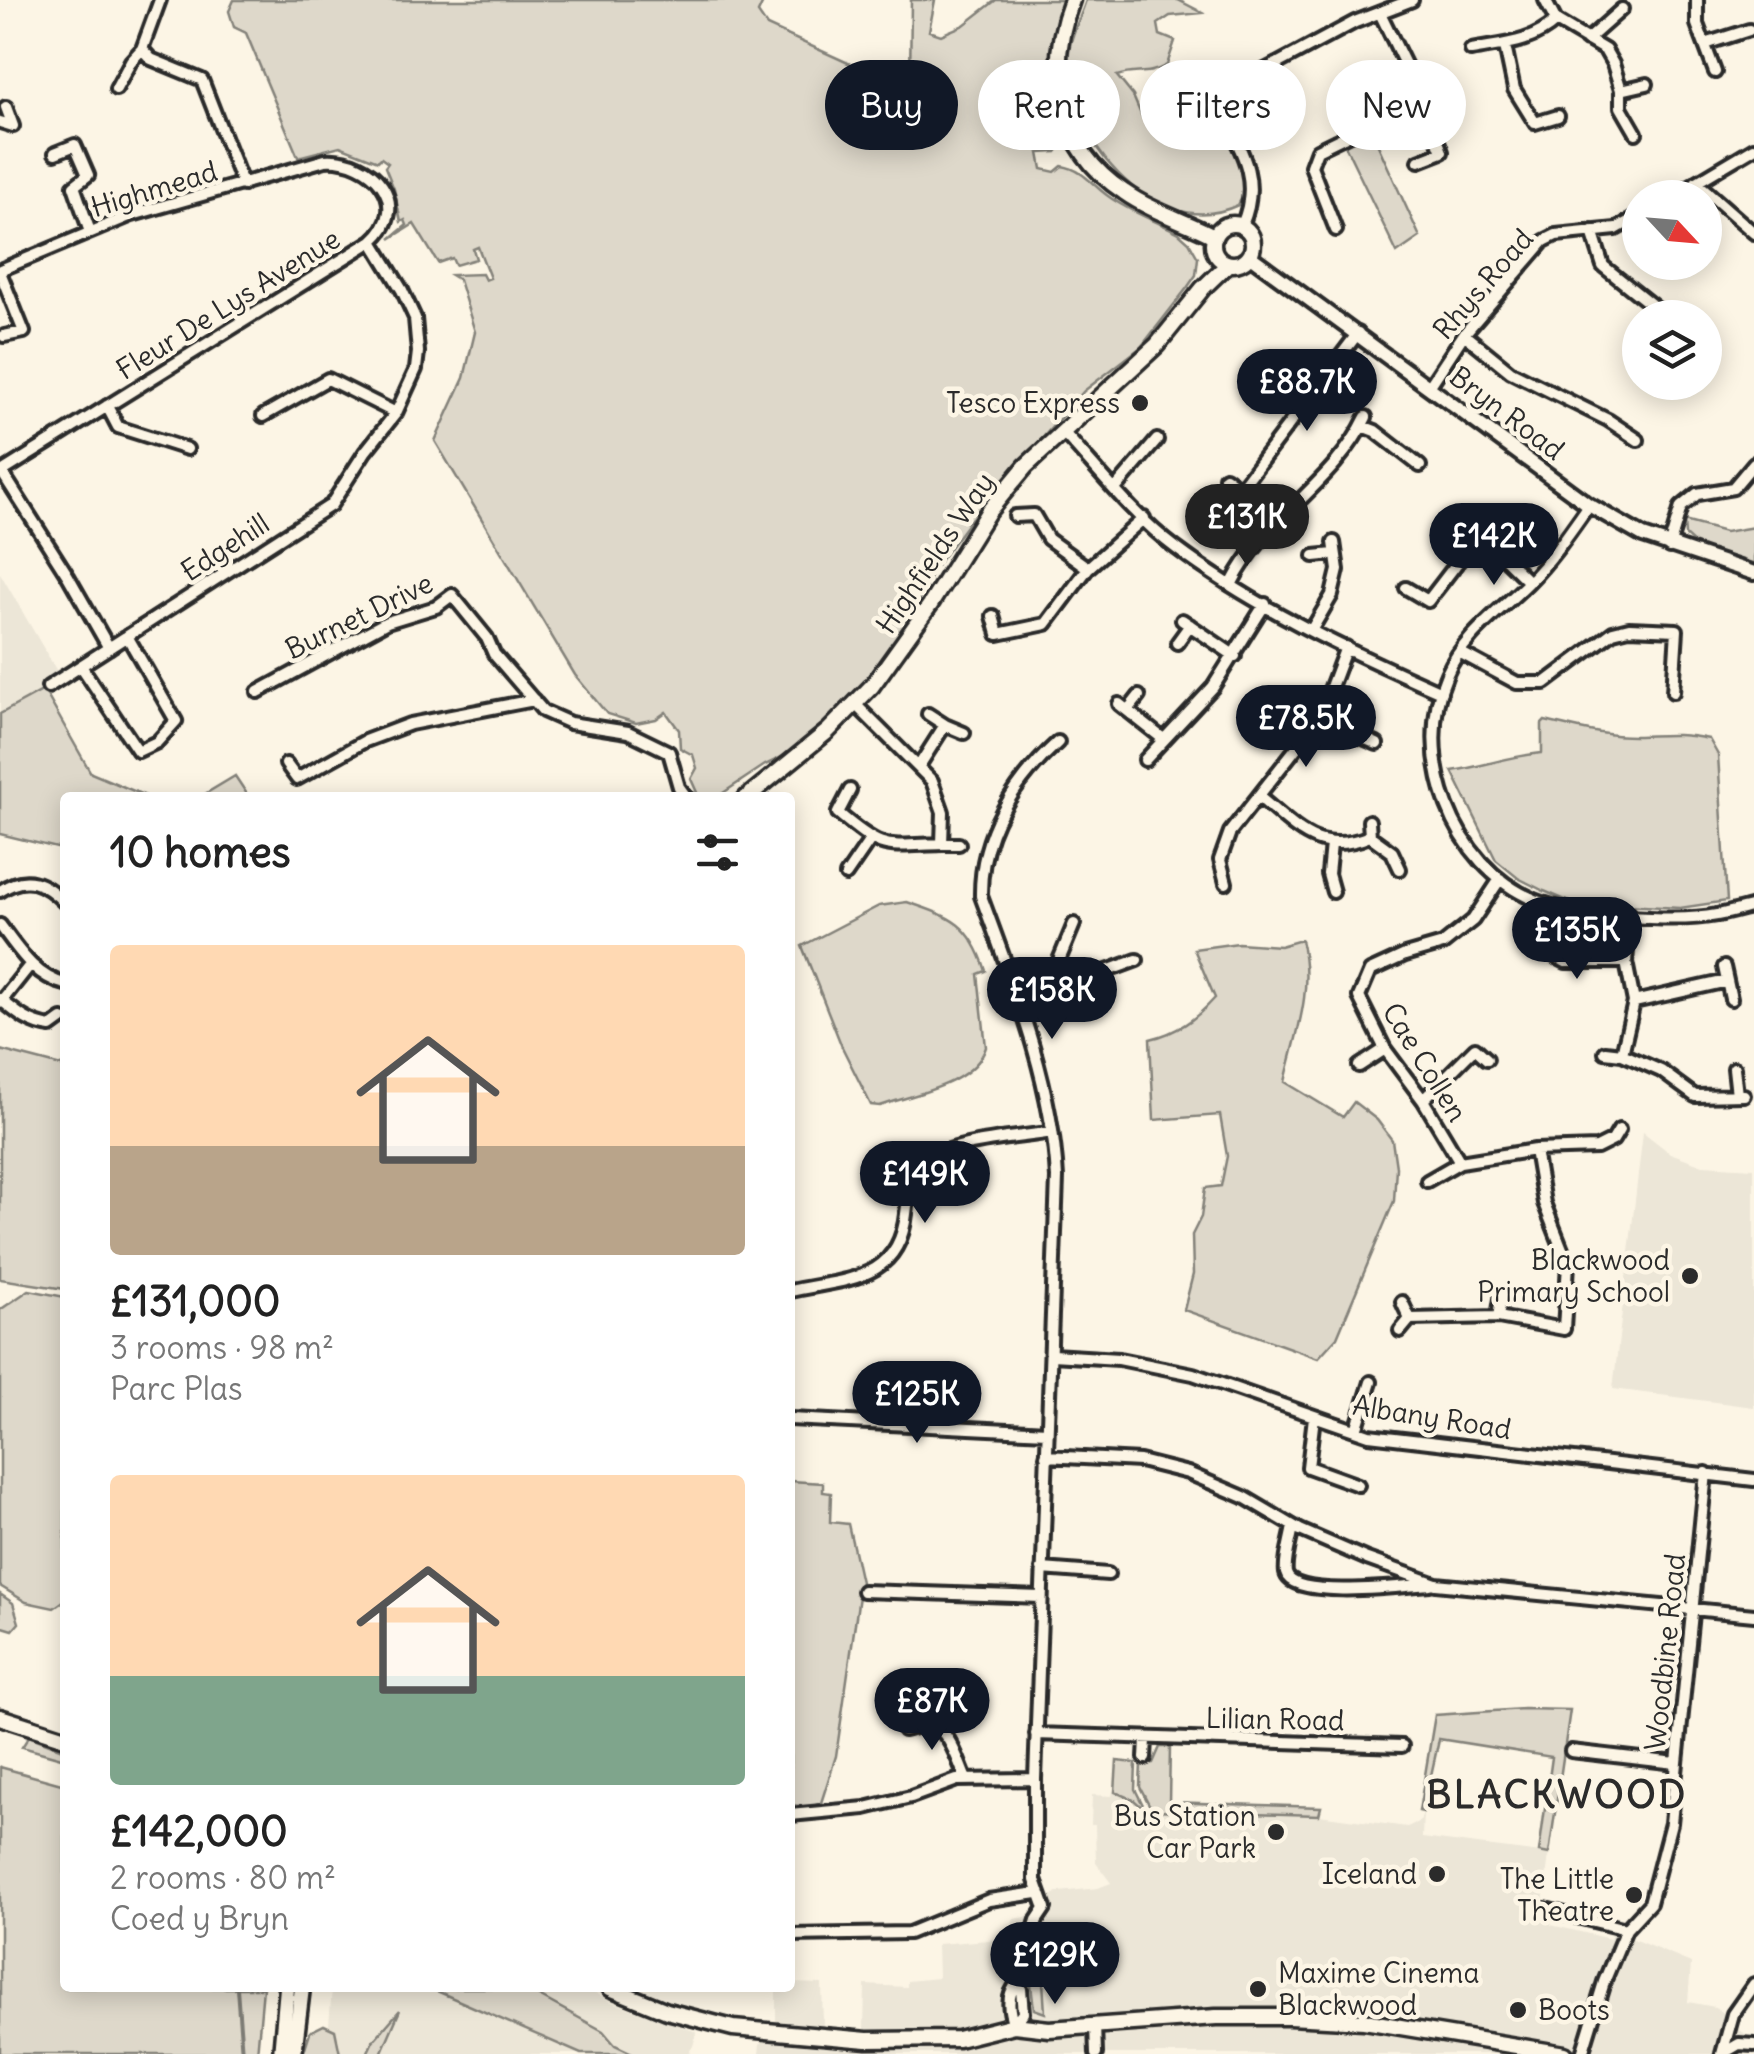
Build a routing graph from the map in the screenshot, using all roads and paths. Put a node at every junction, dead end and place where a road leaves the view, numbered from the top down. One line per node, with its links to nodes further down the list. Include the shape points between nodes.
1 (160, 0): 13 (street)
2 (1072, 0): 40 (main road, via 1057,54 1057,82 1080,146 1123,192)
3 (1412, 0): 7 (street)
4 (1545, 0): 8 (street)
5 (1697, 0): 11 (street)
6 (1622, 8): 10 (street)
7 (1380, 12): 15 (street); 33 (street, via 1213,98 1250,169 1253,191)
8 (1556, 21): 10 (street); 12 (street, via 1542,35)
9 (1750, 30): 11 (street)
10 (1587, 40): 19 (street, via 1605,50)
11 (1705, 44): 16 (street)
12 (1505, 46): 14 (street); 21 (street, via 1514,89 1534,123)
13 (142, 49): 18 (street); 31 (street, via 202,80)
14 (1471, 50)
15 (1403, 60)
16 (1714, 72)
17 (1647, 84): 19 (street)
18 (116, 89)
19 (1621, 90): 23 (street, via 1621,107)
20 (6, 107): 22 (street, via 12,126)
21 (1558, 116)
22 (0, 122)
23 (1636, 133)
24 (1326, 146): 35 (street, via 1311,166)
25 (1754, 148): 30 (street)
26 (1441, 150): 29 (street)
27 (55, 153): 37 (street, via 75,145 88,175 74,186)
28 (325, 160): 31 (street, Highmead); 39 (street, Fleur De Lys Avenue, via 364,166 382,187 386,221)
29 (1420, 161)
30 (1699, 180)
31 (243, 185): 37 (street, Highmead)
32 (1722, 205): 38 (street)
33 (1242, 225): 40 (main road, via 1228,224); 41 (main road, via 1254,241)
34 (1622, 225): 36 (street, Rhys Road)
35 (1336, 230)
36 (1592, 231): 45 (street, via 1603,266); 47 (street, Rhys Road, via 1544,241)
37 (90, 232): 43 (street, Highmead)
38 (1754, 233)
39 (372, 241): 50 (street, Fleur De Lys Avenue); 51 (street, Edgehill, via 415,318 416,369)
40 (1214, 244): 42 (main road); 44 (main road)
41 (1250, 256): 42 (main road); 46 (street, Bryn Road)
42 (1228, 264): 44 (main road)
43 (0, 271): 48 (street, via 24,332)
44 (1202, 288): 53 (main road, Highfields Way, via 1157,345)
45 (1646, 300)
46 (1358, 333): 49 (street, Bryn Road); 62 (street)
47 (1464, 334): 49 (street, Rhys Road); 55 (street, via 1511,372)
48 (4, 336)
49 (1429, 386): 63 (street, Bryn Road)
50 (107, 406): 56 (street, via 118,427); 59 (street, Fleur De Lys Avenue)
51 (396, 413): 52 (street, via 328,379); 81 (street, Edgehill, via 331,505)
52 (263, 416)
53 (1063, 432): 61 (street); 94 (main road, Highfields Way, via 988,512 904,643)
54 (1157, 440): 61 (street)
55 (1638, 440)
56 (186, 449)
57 (1420, 466): 76 (street, via 1364,421 1345,453 1245,556)
58 (1752, 469): 70 (street, via 1733,488 1698,494 1681,508)
59 (1, 472): 84 (street)
60 (1225, 477): 62 (street)
61 (1116, 488): 66 (street)
62 (1241, 489): 64 (street)
63 (1588, 504): 70 (street, Bryn Road); 75 (street)
64 (1225, 509)
65 (1016, 516): 73 (street, via 1034,515 1048,539)
66 (1144, 518): 73 (street); 76 (street, via 1173,546)
67 (1494, 520): 68 (street)
68 (1484, 538): 75 (street); 77 (street, via 1474,540 1428,601)
69 (1334, 542): 71 (street)
70 (1669, 547): 74 (street, Bryn Road)
71 (1334, 554): 72 (street); 80 (street, via 1332,594)
72 (1314, 556)
73 (1088, 568): 79 (street, via 1046,624 998,634)
74 (1754, 574)
75 (1529, 582): 85 (street)
76 (1232, 583): 78 (street)
77 (1406, 588)
78 (1265, 604): 80 (street); 86 (street)
79 (993, 616)
80 (1312, 629): 83 (street)
81 (128, 636): 84 (street, Edgehill); 87 (street, via 176,722 158,742 138,751)
82 (1176, 642): 86 (street, via 1186,623)
83 (1346, 647): 90 (street); 96 (street)
84 (109, 648): 87 (street, Edgehill)
85 (1461, 653): 90 (street); 91 (street, via 1517,683 1545,683 1613,632 1677,630)
86 (1234, 656): 99 (street)
87 (80, 666): 88 (street, Edgehill)
88 (48, 687)
89 (258, 692): 93 (street, Burnet Drive, via 386,622 436,607 452,595)
90 (1441, 692): 117 (street, via 1434,763 1443,800)
91 (1673, 692)
92 (1139, 696): 99 (street, via 1124,707)
93 (534, 700): 103 (street, via 410,724 297,779); 106 (street, Burnet Drive, via 543,712 570,723 628,732 669,752)
94 (855, 704): 104 (street); 107 (main road, Highfields Way)
95 (928, 714): 97 (street)
96 (1319, 719): 101 (street); 108 (street)
97 (945, 724): 98 (street); 104 (street)
98 (964, 732)
99 (1162, 738): 102 (street)
100 (1058, 742): 137 (street, via 1015,787 981,876)
101 (1377, 744)
102 (1145, 760)
103 (286, 764)
104 (919, 766): 112 (street, via 939,796)
105 (850, 790): 111 (street, via 838,812)
106 (683, 792)
107 (754, 792)
108 (1259, 797): 114 (street, via 1314,840); 118 (street, via 1222,847)
109 (1369, 821): 110 (street)
110 (1370, 836): 114 (street); 115 (street, via 1392,852)
111 (870, 840): 112 (street, via 886,846); 116 (street)
112 (942, 844): 113 (street)
113 (960, 844)
114 (1331, 844): 120 (street)
115 (1400, 869)
116 (846, 875)
117 (1500, 879): 123 (street, via 1536,901); 141 (street, Cae Collen, via 1473,920 1442,944 1370,971 1360,997)
118 (1226, 883)
119 (0, 891): 121 (street, via 17,881 36,881)
120 (1333, 892)
121 (60, 897)
122 (1754, 906): 123 (street, via 1716,916)
123 (1630, 914): 128 (street)
124 (1074, 924): 133 (street)
125 (0, 925): 129 (street)
126 (1541, 950): 128 (street, via 1566,962)
127 (1137, 960): 133 (street)
128 (1626, 962): 136 (street)
129 (30, 965): 132 (street); 134 (street)
130 (1724, 968): 131 (street)
131 (1727, 982): 135 (street); 136 (street)
132 (60, 983)
133 (1045, 994): 137 (street)
134 (1, 999): 139 (street, via 17,1016)
135 (1731, 999)
136 (1634, 1002): 143 (street)
137 (1020, 1003): 149 (street)
138 (60, 1021): 139 (street)
139 (51, 1028): 140 (street)
140 (56, 1041)
141 (1385, 1049): 145 (street); 147 (street, Cae Collen)
142 (1605, 1052): 143 (street)
143 (1622, 1054): 146 (street, via 1695,1096 1740,1095)
144 (1487, 1059): 147 (street, via 1475,1048)
145 (1360, 1066)
146 (1734, 1068)
147 (1423, 1100): 151 (street, Cae Collen)
148 (1619, 1130): 150 (street, via 1598,1148)
149 (1052, 1132): 153 (street, via 953,1150 925,1163 888,1260 862,1276); 161 (street)
150 (1535, 1150): 151 (street); 158 (street, via 1544,1202 1568,1264)
151 (1460, 1162): 152 (street)
152 (1427, 1181)
153 (795, 1290)
154 (1502, 1293): 156 (street)
155 (1402, 1302): 157 (street)
156 (1498, 1317): 157 (street); 158 (street)
157 (1410, 1319): 159 (street)
158 (1564, 1329): 160 (street)
159 (1400, 1331)
160 (1562, 1342)
161 (1052, 1355): 163 (street, Albany Road, via 1165,1368); 166 (street)
162 (1370, 1382): 165 (street)
163 (1314, 1417): 165 (street, Albany Road); 170 (street, via 1308,1467)
164 (795, 1419): 166 (street)
165 (1356, 1430): 168 (street, Albany Road)
166 (1047, 1432): 167 (street)
167 (1046, 1456): 171 (street, via 1140,1461 1188,1472); 172 (street)
168 (1706, 1474): 169 (street, Albany Road); 177 (street, Woodbine Road)
169 (1754, 1480)
170 (1358, 1485)
171 (1293, 1526): 174 (street); 174 (street, via 1286,1572 1296,1585)
172 (1042, 1568): 173 (street); 176 (street)
173 (1108, 1574)
174 (1436, 1584): 177 (street)
175 (863, 1591): 176 (street)
176 (1041, 1597): 181 (street)
177 (1692, 1608): 178 (street); 187 (street, Woodbine Road)
178 (1754, 1615)
179 (0, 1717): 182 (main road)
180 (904, 1730): 189 (street, via 938,1727)
181 (1036, 1734): 183 (street, Lilian Road); 188 (street)
182 (60, 1736)
183 (1146, 1739): 184 (street, Lilian Road); 186 (street)
184 (1402, 1746)
185 (1571, 1751): 187 (street)
186 (1145, 1758)
187 (1676, 1763): 193 (street, Woodbine Road, via 1671,1823 1650,1903)
188 (1035, 1779): 189 (street); 191 (street)
189 (966, 1780): 190 (street, via 865,1808)
190 (795, 1815)
191 (1037, 1894): 194 (street, via 989,1900 909,1933); 199 (street, via 1045,1908 1017,1984 1023,2013)
192 (1545, 1909): 193 (street)
193 (1626, 1928): 207 (street, Woodbine Road)
194 (795, 1935)
195 (1754, 1984): 208 (street, via 1733,2014)
196 (287, 1992): 203 (main road)
197 (302, 1992): 204 (main road)
198 (621, 1992): 202 (main road, via 692,2019)
199 (1014, 2025): 200 (main road); 202 (main road, via 953,2039)
200 (1095, 2025): 205 (street); 206 (main road, via 1327,2018)
201 (1754, 2045): 208 (street, via 1739,2044)
202 (848, 2046)
203 (281, 2054)
204 (294, 2054)
205 (1096, 2054)
206 (1564, 2054)
207 (1582, 2054)
208 (1722, 2054)

